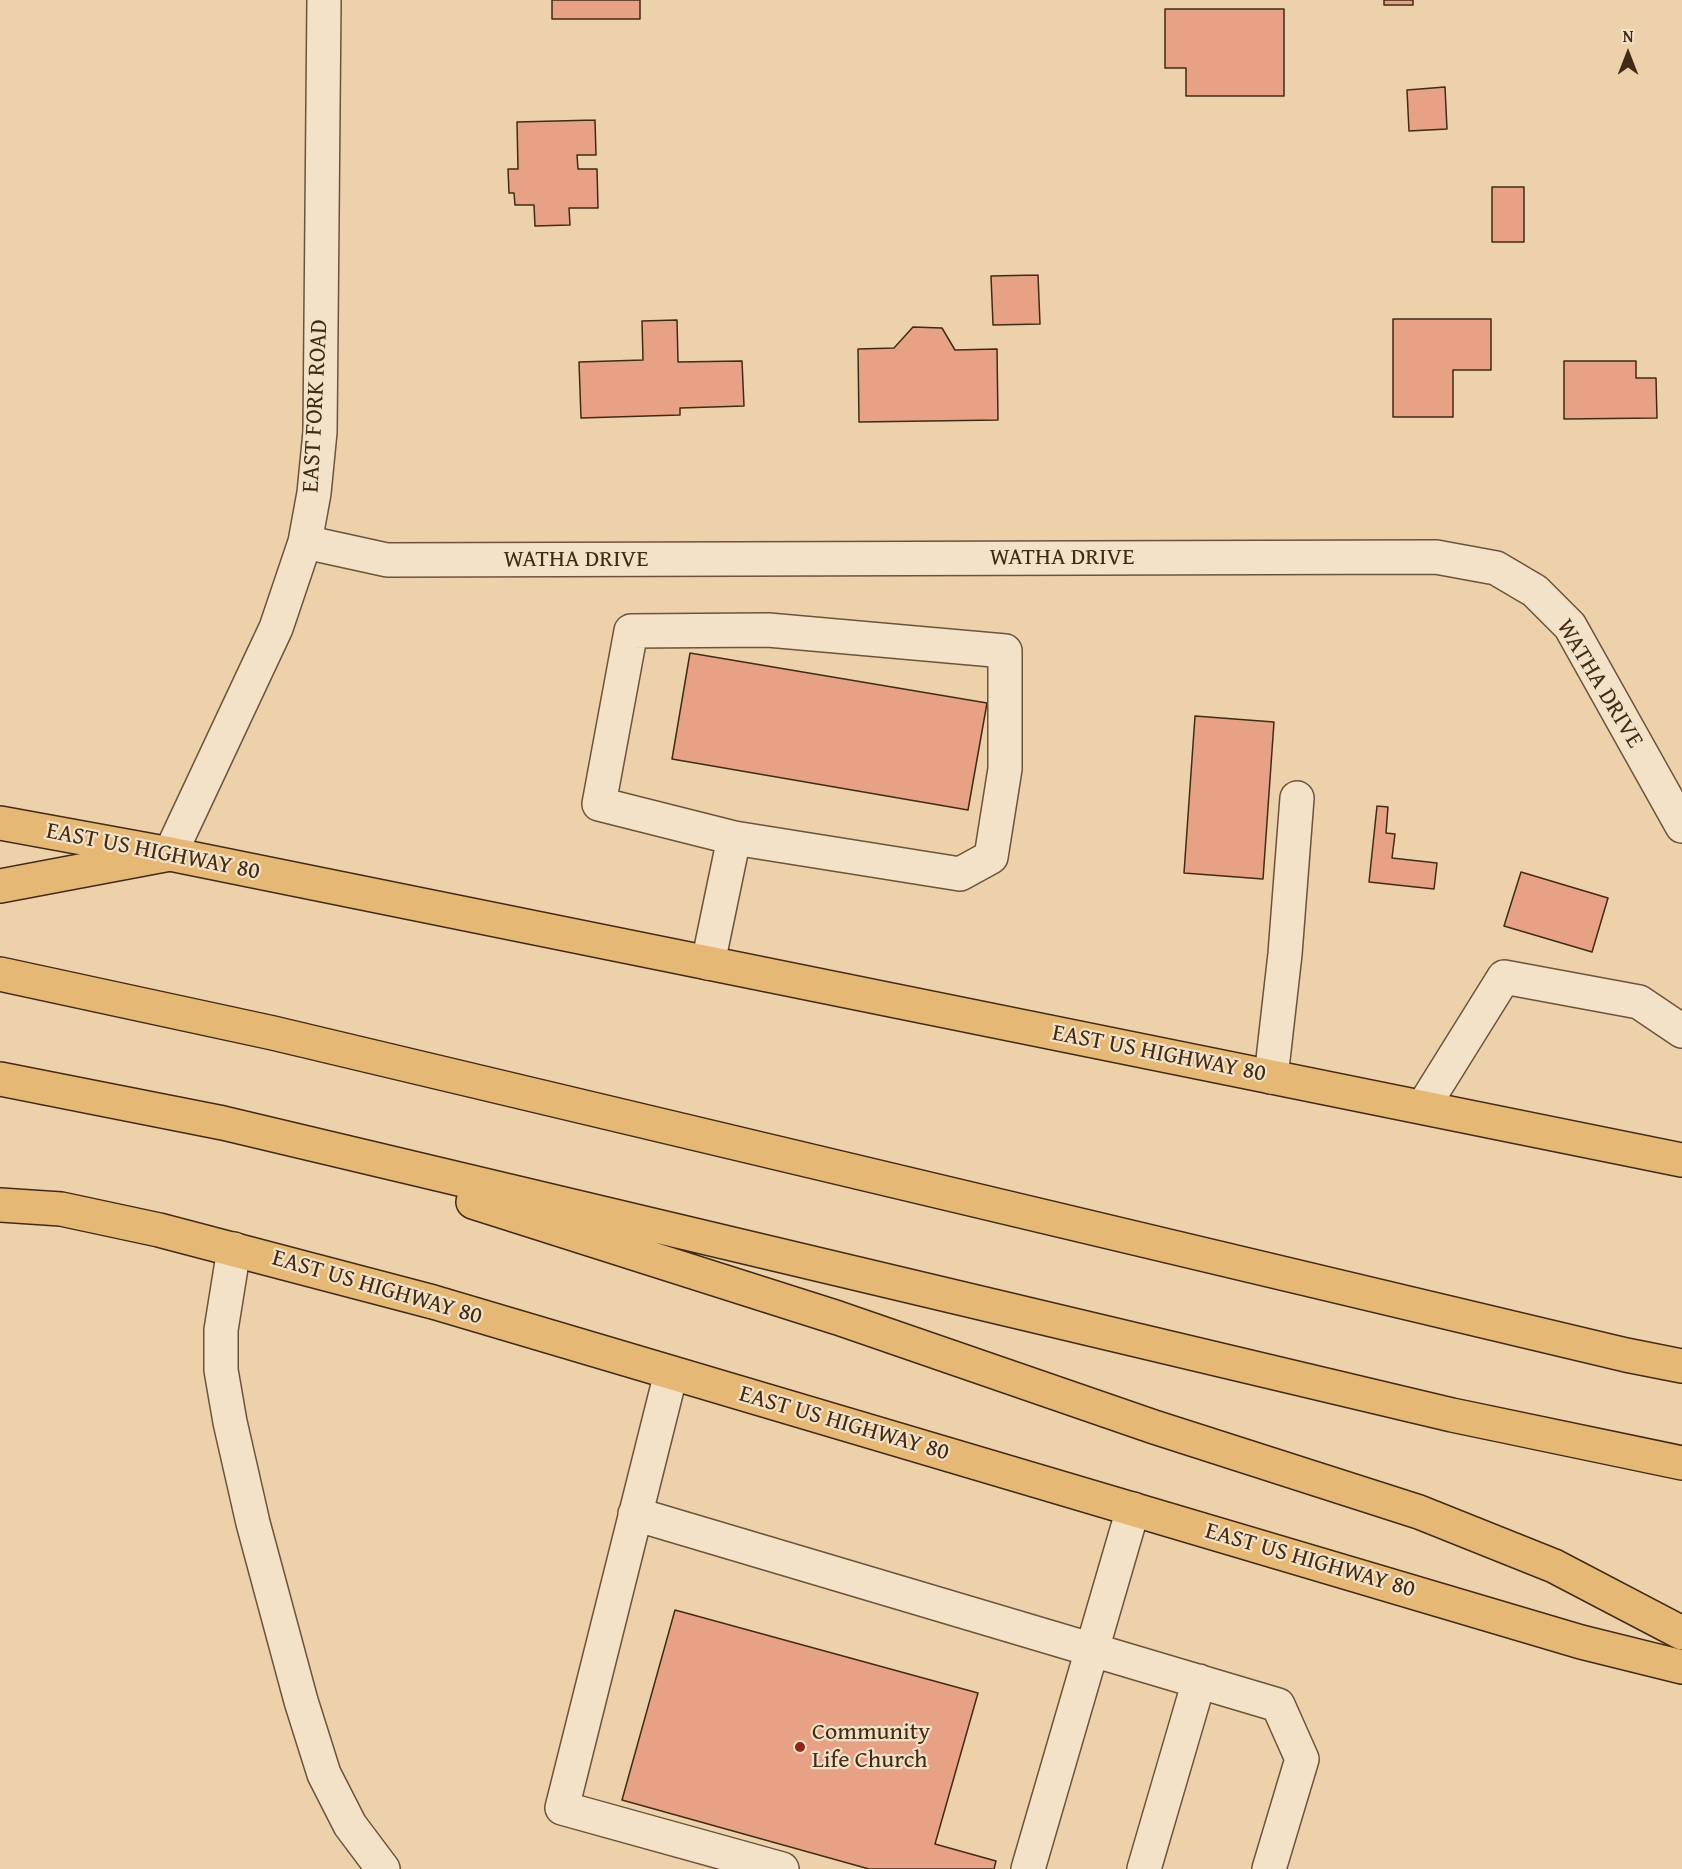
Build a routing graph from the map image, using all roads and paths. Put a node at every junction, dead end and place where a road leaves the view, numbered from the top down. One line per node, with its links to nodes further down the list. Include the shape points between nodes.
1 (324, 0): 2 (street, EAST FORK ROAD, via 320,432)
2 (305, 542): 5 (street, WATHA DRIVE, via 387,560 1436,557 1496,568 1535,591 1570,626); 7 (street, EAST FORK ROAD, via 276,627)
3 (1297, 798): 12 (street)
4 (0, 823): 7 (main road, EAST US HIGHWAY 80)
5 (1682, 826)
6 (734, 837): 6 (street, via 599,804 631,632 768,630 1005,651 1005,769 990,857 960,874); 9 (street)
7 (170, 854): 8 (main road); 9 (main road, EAST US HIGHWAY 80)
8 (0, 886)
9 (708, 963): 12 (main road, EAST US HIGHWAY 80)
10 (0, 974): 19 (main road, via 273,1033)
11 (1682, 1031): 14 (street, via 1639,1002 1504,977)
12 (1271, 1077): 14 (main road, EAST US HIGHWAY 80)
13 (0, 1079): 15 (main road)
14 (1423, 1107): 16 (main road, EAST US HIGHWAY 80)
15 (223, 1123): 21 (main road, via 1452,1414); 24 (main road, via 838,1318 1419,1512 1554,1566)
16 (1682, 1160)
17 (0, 1205): 18 (main road, EAST US HIGHWAY 80, via 61,1209)
18 (234, 1249): 20 (main road, EAST US HIGHWAY 80, via 433,1302); 28 (street, via 221,1330 221,1370 253,1523 324,1774 350,1825)
19 (1682, 1366)
20 (671, 1373): 22 (main road, EAST US HIGHWAY 80); 23 (street)
21 (1682, 1463)
22 (1133, 1509): 25 (street); 26 (main road, EAST US HIGHWAY 80, via 1581,1642)
23 (635, 1514): 25 (street); 29 (street, via 562,1808)
24 (1682, 1633)
25 (1092, 1650): 27 (street); 30 (street)
26 (1682, 1667)
27 (1199, 1682): 31 (street); 32 (street, via 1278,1705 1302,1759)
28 (383, 1869)
29 (782, 1869)
30 (1028, 1869)
31 (1144, 1869)
32 (1269, 1869)

